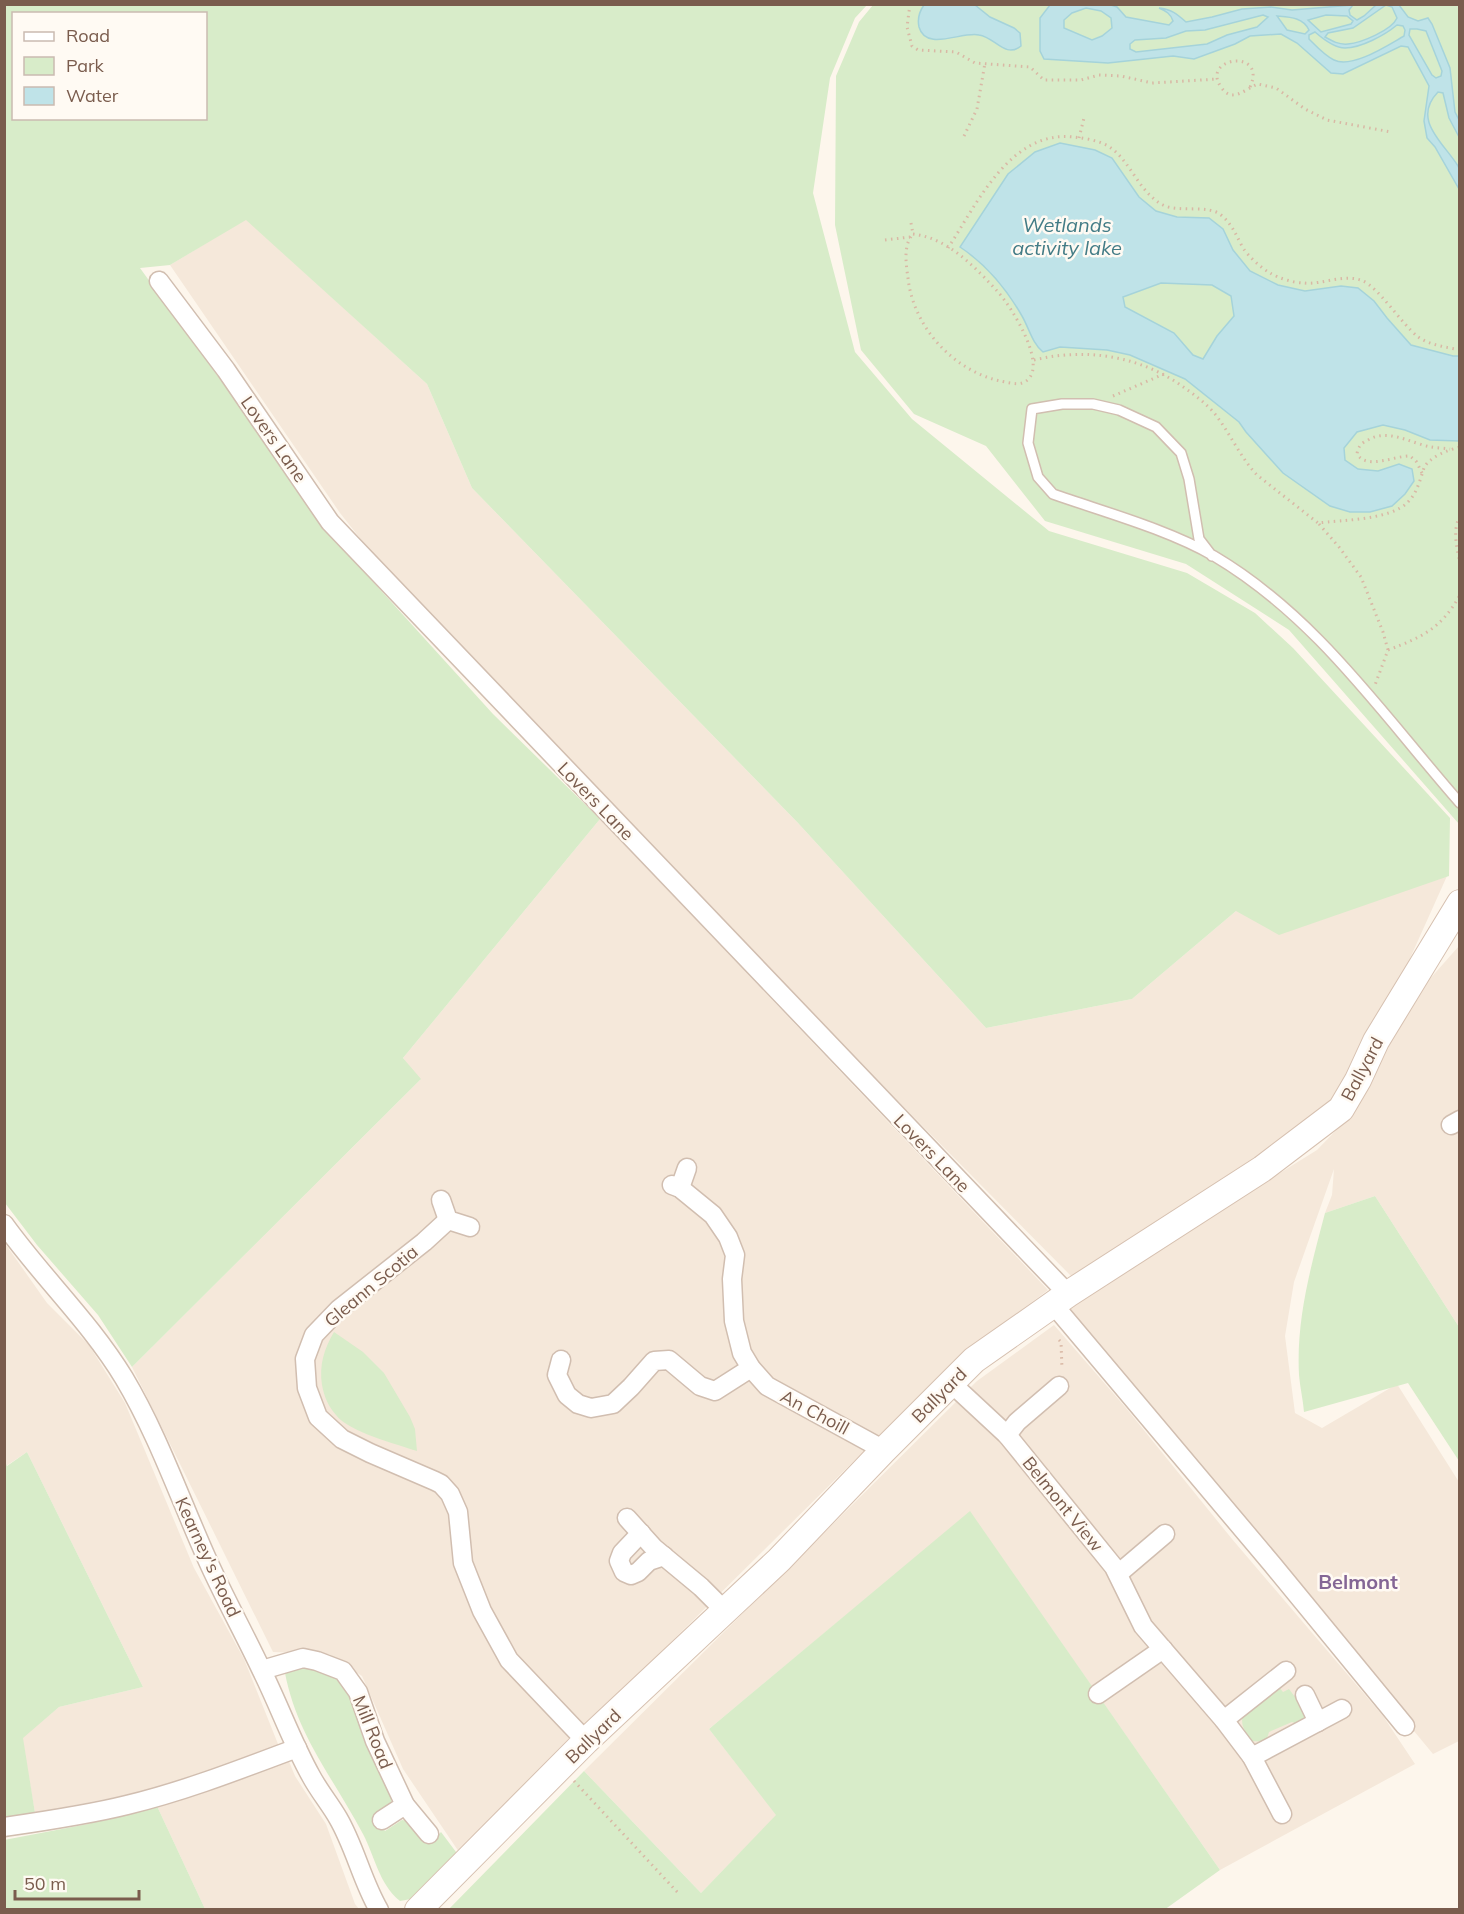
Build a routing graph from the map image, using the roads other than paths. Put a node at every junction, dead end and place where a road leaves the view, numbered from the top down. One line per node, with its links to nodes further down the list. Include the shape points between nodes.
1 (159, 280): 10 (street, Lovers Lane, via 330,522)
2 (1212, 556): 2 (lane, via 1183,540 1053,494 1038,477 1028,443 1032,409 1093,404 1119,410 1156,427 1180,453 1190,479 1199,539); 3 (lane, via 1304,624 1357,679)
3 (1460, 803)
4 (1460, 903): 10 (street, Ballyard, via 1376,1041 1341,1109 1262,1169)
5 (687, 1168): 12 (street, An Choill, via 676,1186 713,1215 735,1255 735,1321 741,1353)
6 (441, 1200): 7 (street)
7 (448, 1220): 9 (street); 32 (street, Gleann Scotia, via 339,1309 314,1335 305,1359 307,1388 318,1417 342,1439 441,1484 450,1494 458,1512 463,1563 482,1611 509,1660)
8 (4, 1224): 24 (street, Kearney's Road, via 99,1340 124,1379)
9 (470, 1227)
10 (1060, 1299): 13 (street, Ballyard, via 974,1360); 31 (street, Lovers Lane)
11 (561, 1360): 12 (street, via 557,1375 567,1395 591,1408 613,1404 654,1361 669,1360 700,1386 715,1391)
12 (751, 1368): 16 (street, An Choill, via 767,1386)
13 (951, 1383): 15 (street, Belmont View); 16 (street, Ballyard)
14 (1059, 1386): 15 (street)
15 (1007, 1435): 21 (street, Belmont View)
16 (884, 1450): 22 (street, Ballyard)
17 (627, 1518): 18 (street)
18 (641, 1533): 20 (street); 20 (street, via 622,1553 619,1561 624,1572 634,1574 649,1561)
19 (1165, 1534): 21 (street)
20 (664, 1556): 22 (street)
21 (1118, 1574): 23 (street, Belmont View, via 1143,1626)
22 (725, 1611): 32 (street, Ballyard)
23 (1163, 1649): 26 (street); 29 (street, Belmont View)
24 (262, 1670): 33 (street, Kearney's Road); 35 (street, Mill Road, via 303,1658 343,1671 358,1692 375,1741)
25 (1286, 1671): 29 (street)
26 (1098, 1694)
27 (1305, 1695): 30 (street)
28 (1342, 1709): 30 (street)
29 (1224, 1720): 34 (street, Belmont View)
30 (1318, 1722): 34 (street)
31 (1405, 1726)
32 (586, 1741): 41 (street, Ballyard)
33 (297, 1748): 38 (street, via 126,1805); 40 (street, Kearney's Road, via 338,1819)
34 (1252, 1757): 36 (street, Belmont View)
35 (405, 1805): 37 (street); 39 (street, Mill Road)
36 (1282, 1814)
37 (382, 1820)
38 (4, 1827)
39 (429, 1834)
40 (378, 1910)
41 (418, 1910)

